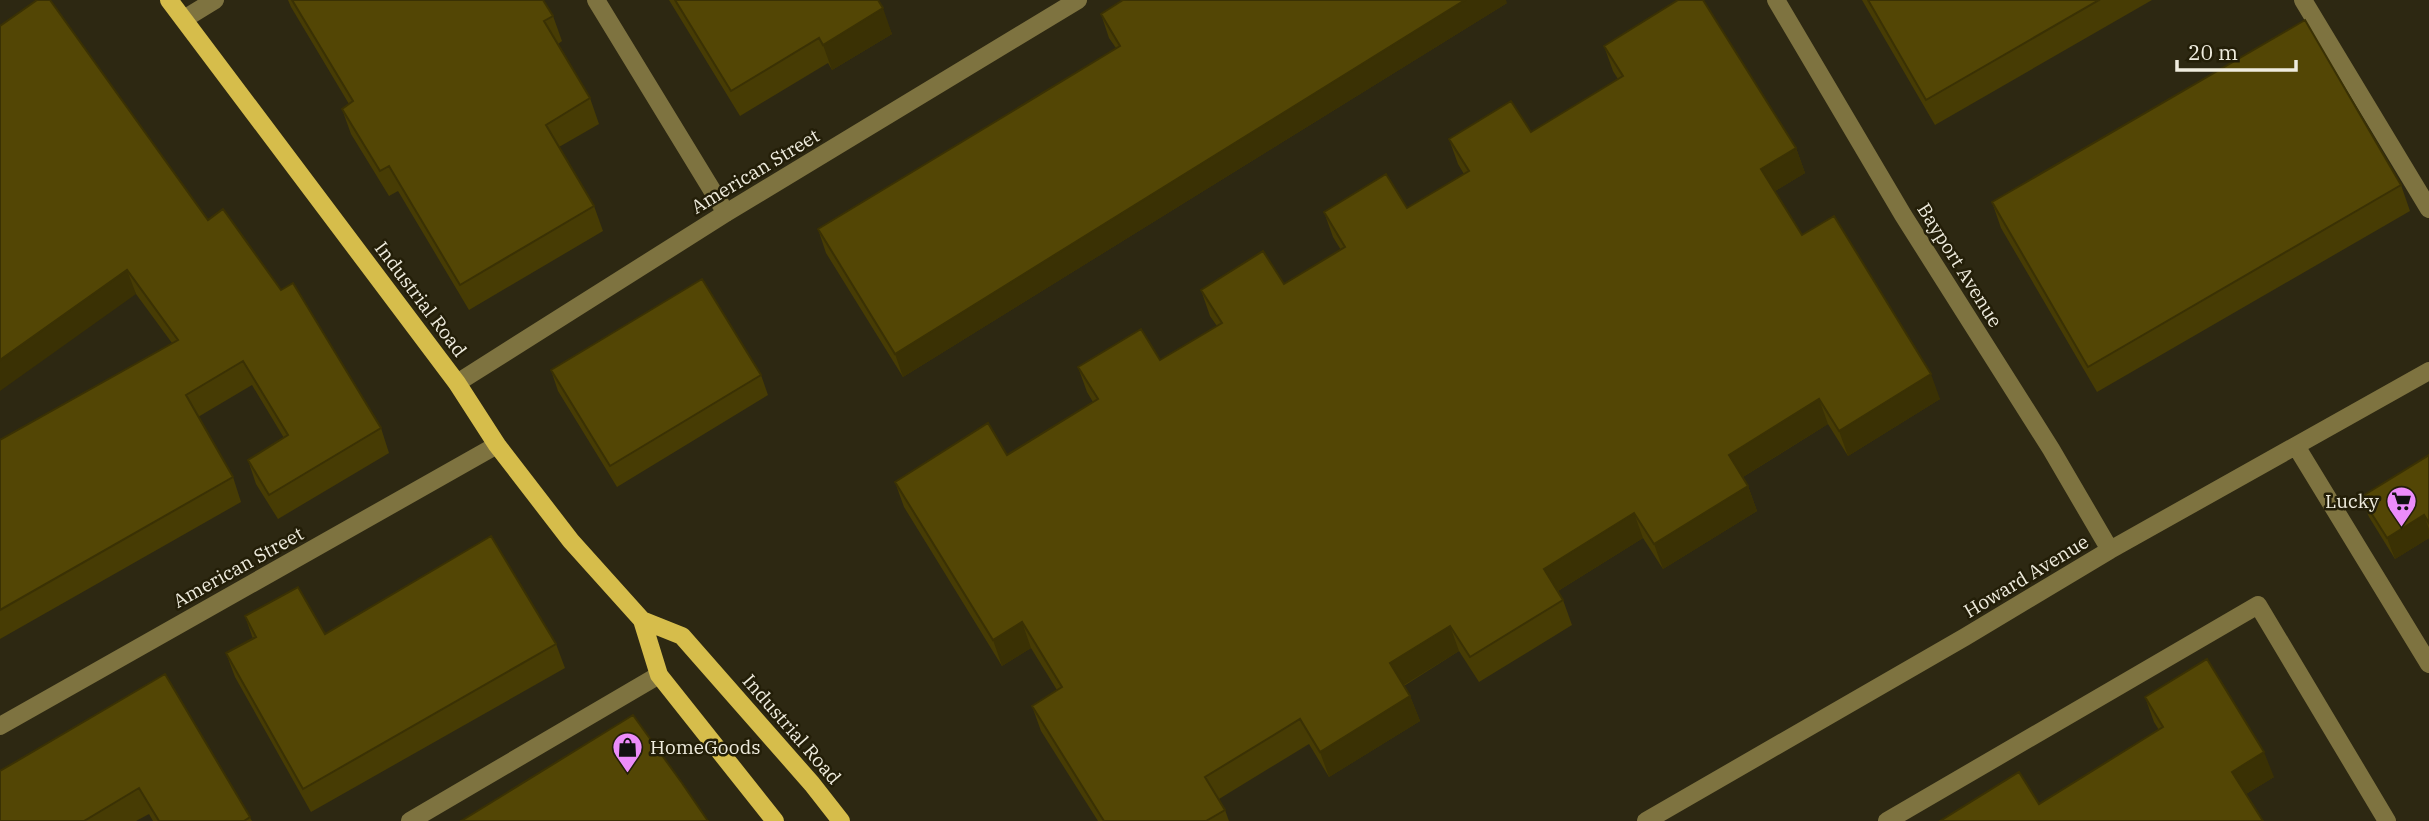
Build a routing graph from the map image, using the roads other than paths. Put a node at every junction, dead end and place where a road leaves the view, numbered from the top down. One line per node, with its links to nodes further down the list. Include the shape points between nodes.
1 (169, 0): 7 (main road, Industrial Road)
2 (215, 0): 7 (street)
3 (596, 0): 9 (street)
4 (1078, 0): 9 (street, American Street)
5 (1776, 0): 14 (street, Bayport Avenue)
6 (2303, 0): 8 (street)
7 (184, 19): 11 (main road, Industrial Road)
8 (2429, 209)
9 (726, 213): 11 (street, American Street)
10 (2429, 371): 13 (street, Howard Avenue)
11 (457, 383): 12 (main road, Industrial Road)
12 (497, 445): 15 (main road, Industrial Road, via 571,541); 18 (street, American Street)
13 (2296, 446): 14 (street, Howard Avenue); 16 (street)
14 (2110, 550): 22 (street, Howard Avenue)
15 (642, 620): 17 (main road, Industrial Road); 21 (main road, Industrial Road, via 682,636)
16 (2429, 664)
17 (659, 675): 19 (street); 20 (main road, Industrial Road)
18 (0, 726)
19 (410, 821)
20 (775, 821)
21 (841, 821)
22 (1646, 821)
23 (1887, 821): 24 (street, via 2258,605)
24 (2387, 821)

